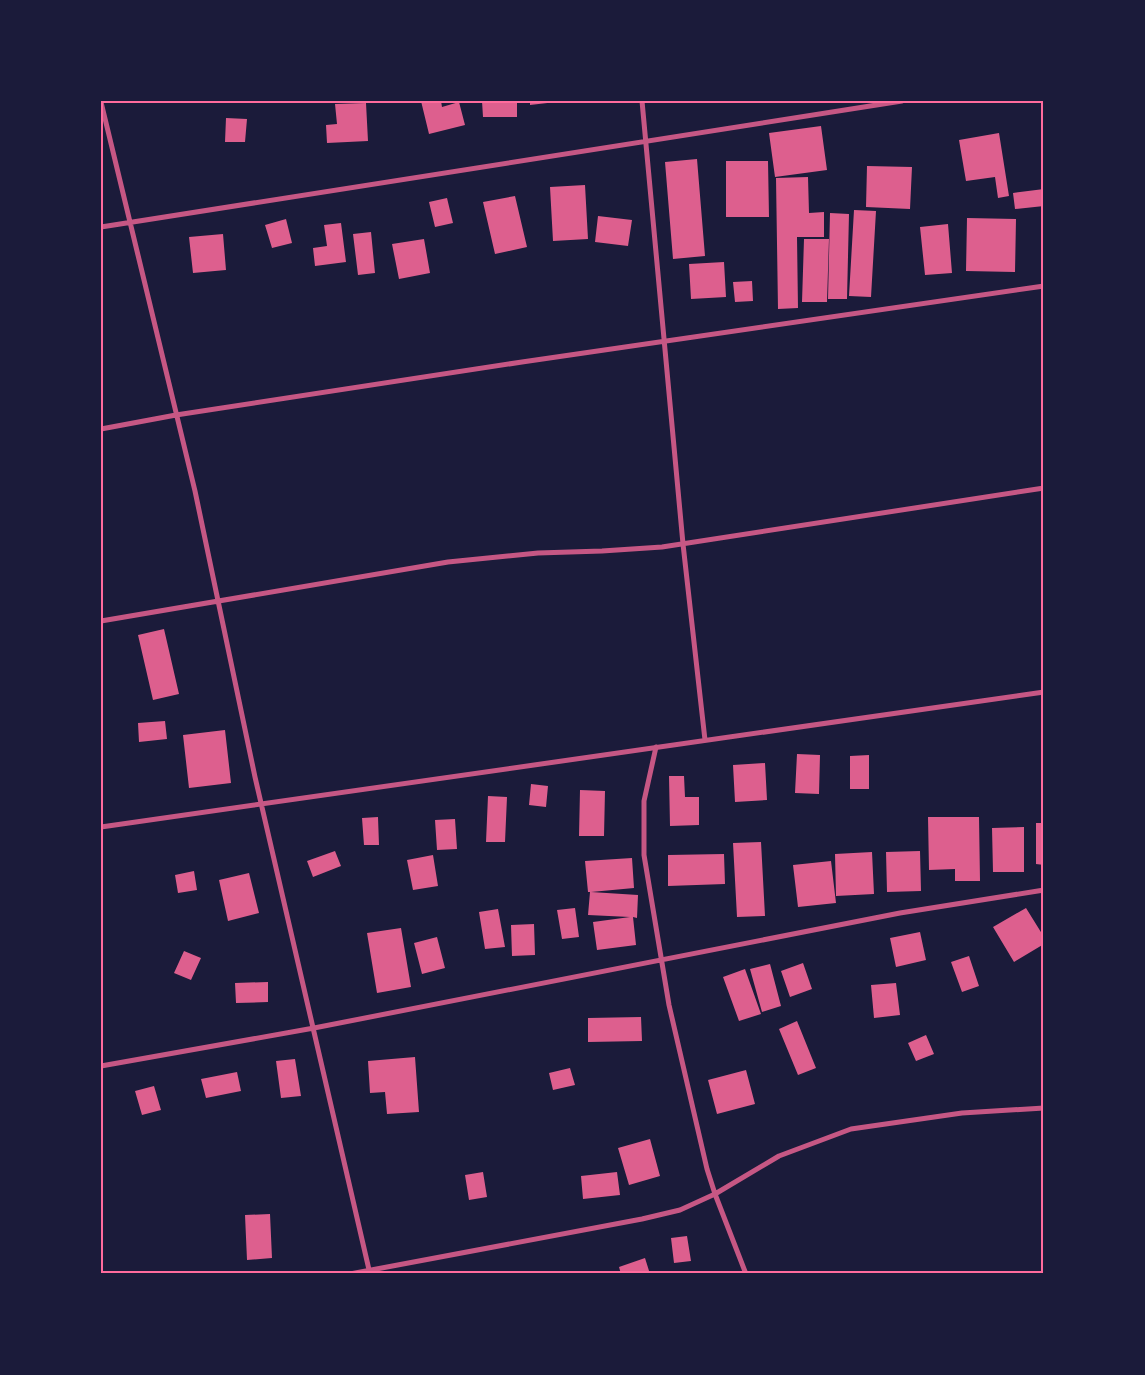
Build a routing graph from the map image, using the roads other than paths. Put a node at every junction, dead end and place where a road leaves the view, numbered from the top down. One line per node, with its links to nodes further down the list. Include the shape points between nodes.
1 (642, 101): 4 (street)
2 (902, 101): 4 (street)
3 (101, 102): 5 (street)
4 (645, 141): 5 (street); 8 (street)
5 (130, 221): 6 (street); 9 (street)
6 (101, 227)
7 (1044, 286): 8 (street)
8 (664, 341): 9 (street); 12 (street)
9 (176, 414): 10 (street); 13 (street)
10 (101, 429)
11 (1044, 488): 12 (street)
12 (683, 544): 13 (street, via 602,552 538,552 448,562); 16 (street)
13 (218, 602): 14 (street); 18 (street)
14 (101, 621)
15 (1044, 692): 16 (street)
16 (705, 740): 17 (street)
17 (656, 747): 18 (street); 21 (street, via 644,801 644,855)
18 (262, 803): 19 (street); 22 (street)
19 (101, 828)
20 (1044, 890): 21 (street, via 900,913)
21 (661, 960): 22 (street); 25 (street, via 695,1120)
22 (314, 1028): 23 (street); 26 (street)
23 (101, 1066)
24 (1044, 1108): 25 (street, via 962,1113 851,1129 778,1156)
25 (715, 1194): 26 (street, via 680,1210 642,1219); 28 (street)
26 (369, 1272): 27 (street)
27 (350, 1274)
28 (746, 1274)

